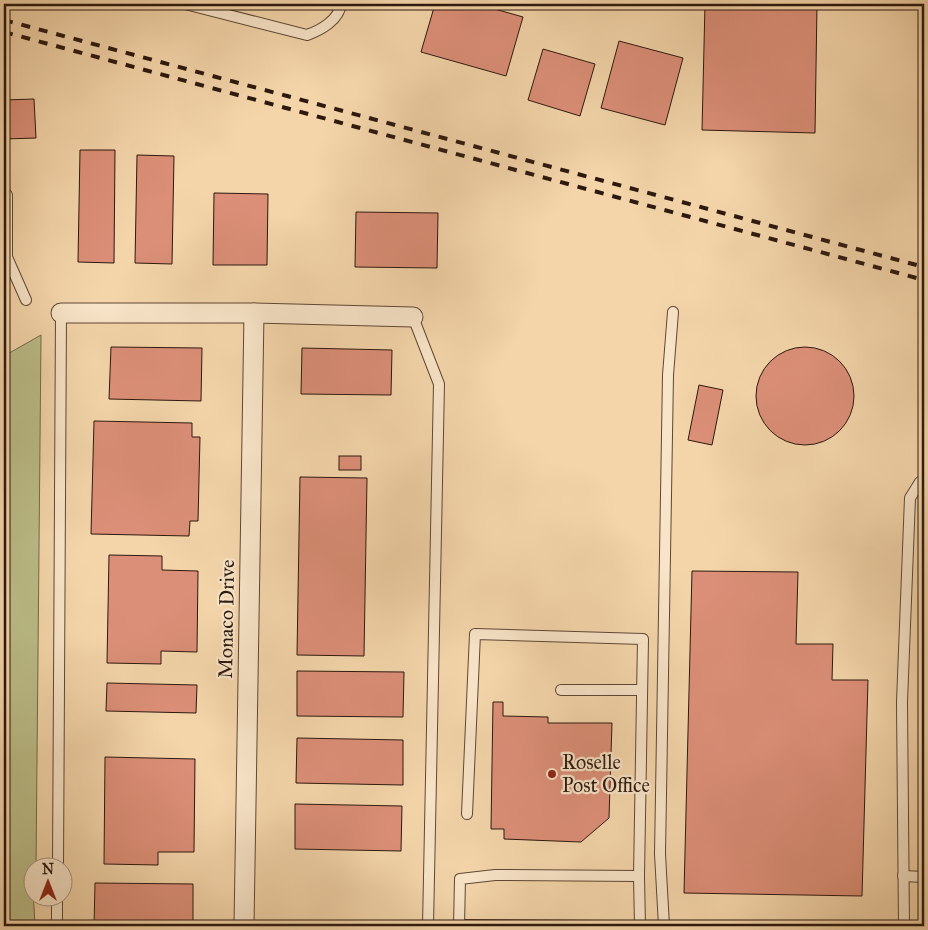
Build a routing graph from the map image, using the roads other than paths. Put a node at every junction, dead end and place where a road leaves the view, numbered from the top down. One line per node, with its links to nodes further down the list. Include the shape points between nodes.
1 (185, 4): 2 (lane, via 307,35 323,29 341,10)
2 (341, 4)
3 (4, 190): 4 (lane, via 7,195 7,257)
4 (26, 300)
5 (673, 312): 24 (lane, via 668,375 661,844)
6 (61, 313): 7 (street); 13 (lane)
7 (254, 313): 8 (street); 19 (street, Monaco Drive)
8 (413, 318): 20 (lane, via 439,384)
9 (924, 482): 15 (lane, via 920,482 910,498 902,702)
10 (561, 690): 11 (lane)
11 (642, 690): 12 (lane, via 643,639 475,634); 14 (lane)
12 (467, 814)
13 (58, 858)
14 (638, 876): 21 (lane, via 495,875 460,879); 23 (lane)
15 (903, 876): 16 (lane); 25 (lane)
16 (924, 877)
17 (57, 908): 18 (lane)
18 (57, 926)
19 (244, 926)
20 (428, 926)
21 (459, 926): 22 (lane)
22 (608, 926)
23 (640, 926)
24 (664, 926)
25 (904, 926)

